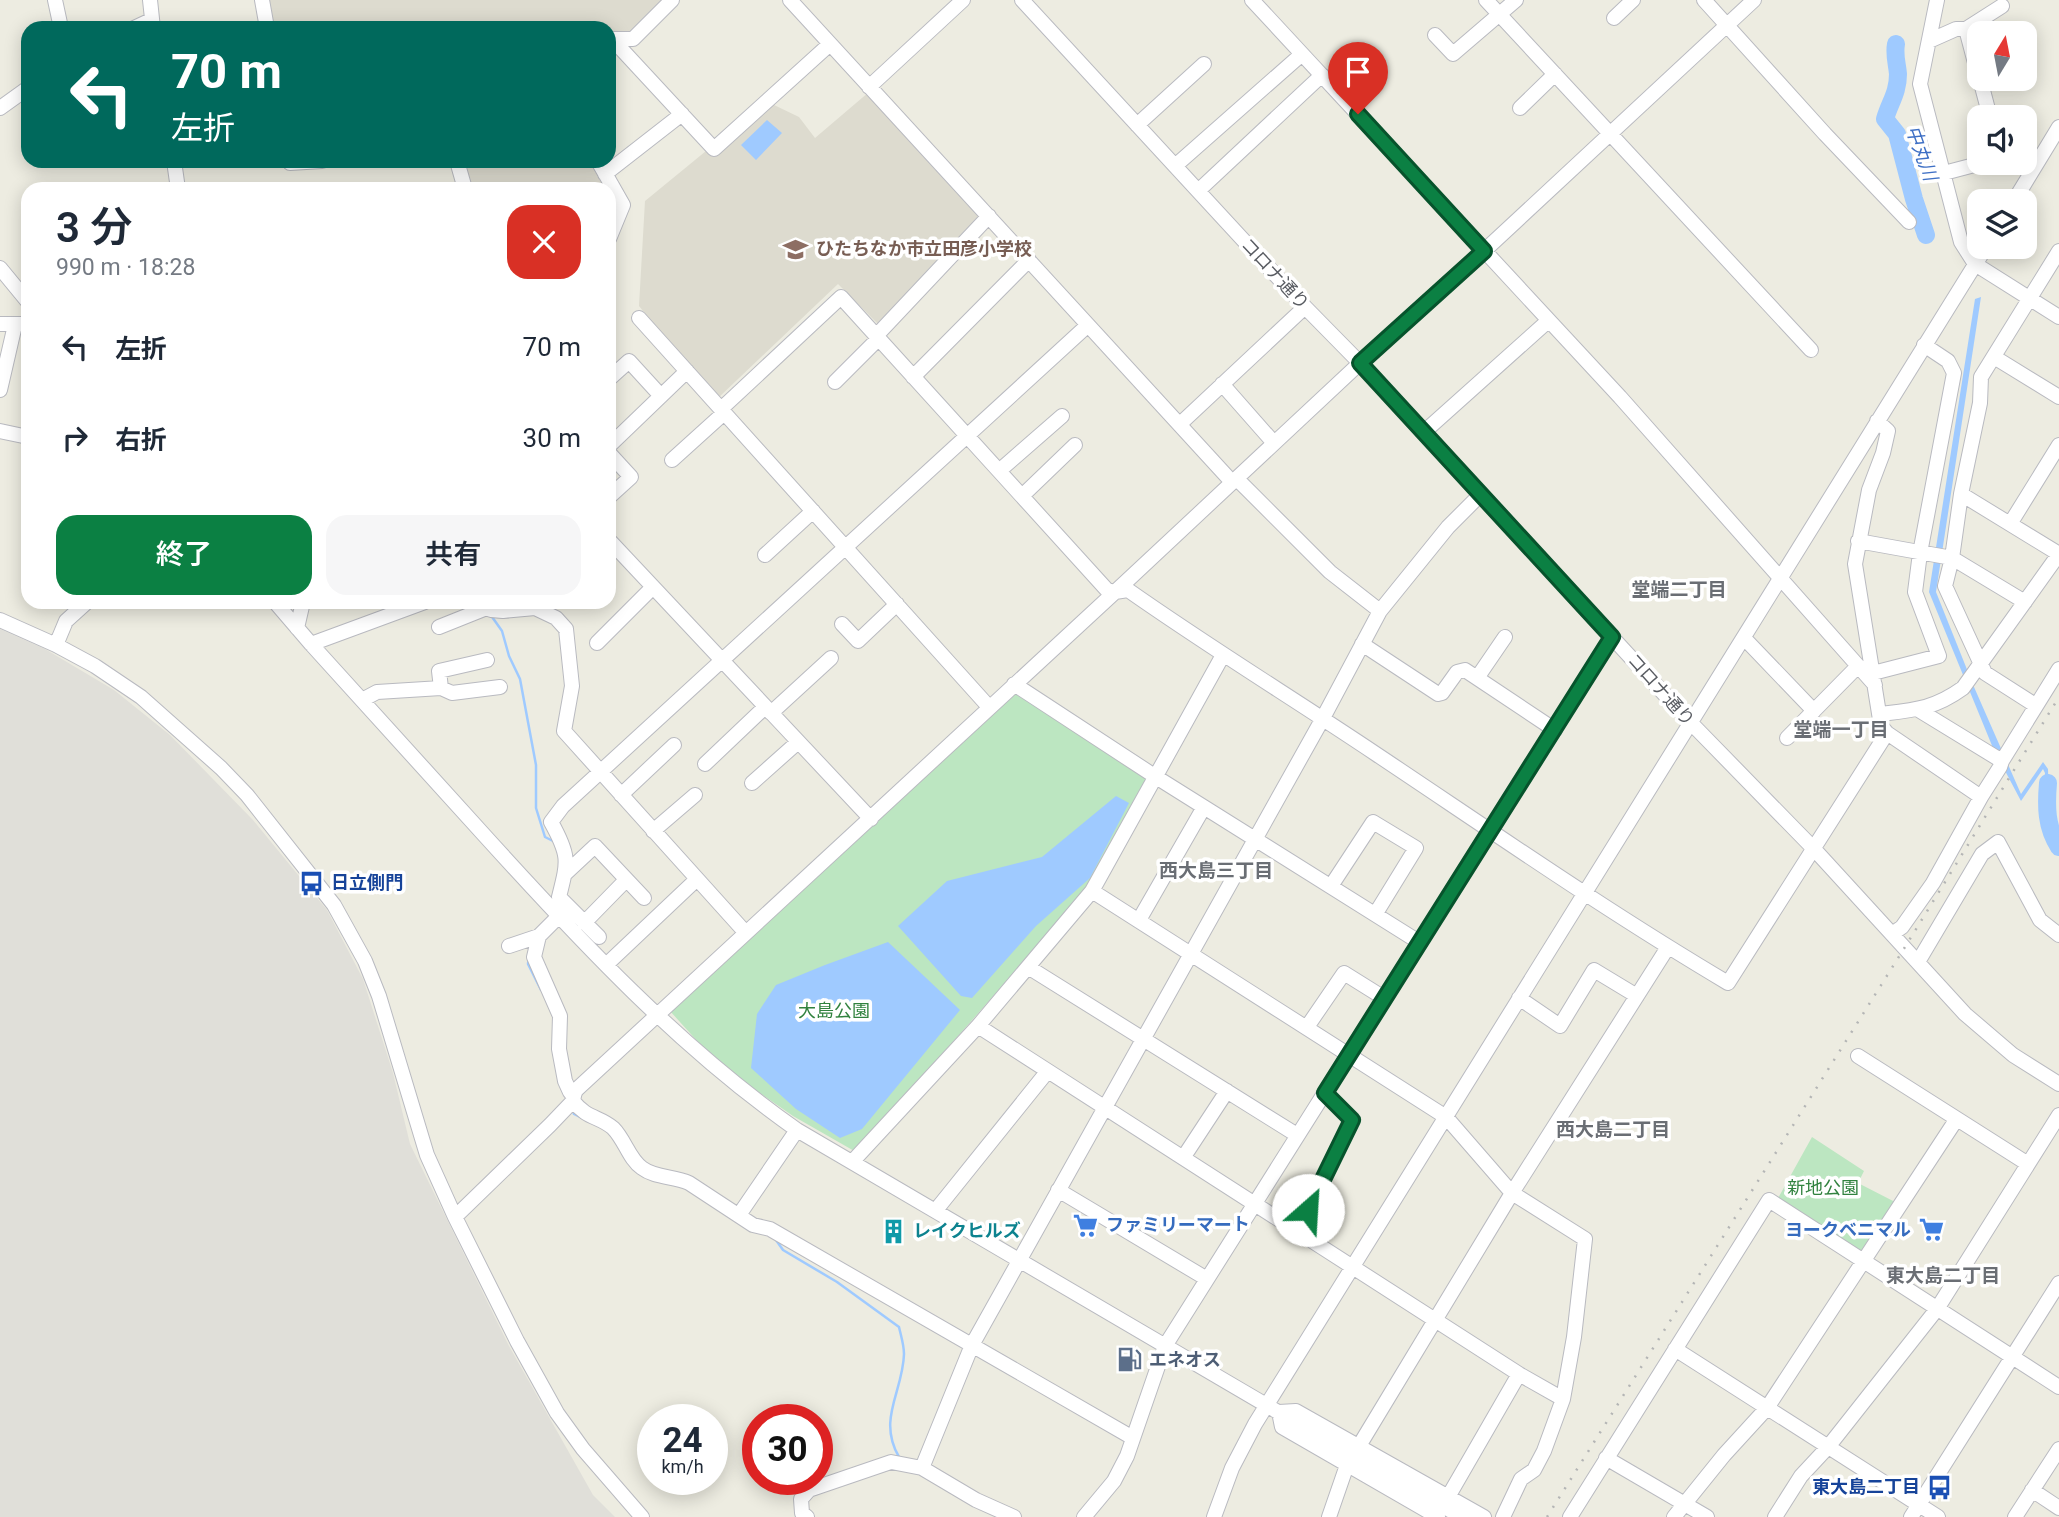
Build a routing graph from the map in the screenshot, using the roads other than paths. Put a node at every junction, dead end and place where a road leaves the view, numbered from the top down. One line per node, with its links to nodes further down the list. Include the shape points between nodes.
1 (55, 0): 18 (street)
2 (150, 0): 19 (street)
3 (262, 0): 20 (street)
4 (672, 0): 25 (street, via 633,40)
5 (790, 0): 27 (street)
6 (963, 0): 33 (street)
7 (1022, 0): 38 (street, コロナ通り)
8 (1252, 0): 29 (street)
9 (1486, 0): 16 (street)
10 (1516, 0): 16 (street)
11 (1633, 0): 17 (street)
12 (1704, 0): 21 (street)
13 (1754, 0): 21 (street)
14 (1937, 0): 26 (street)
15 (2002, 6): 22 (street)
16 (1500, 15): 24 (street, via 1453,54); 31 (street)
17 (1614, 18)
18 (60, 21)
19 (152, 21)
20 (266, 21)
21 (1727, 24): 40 (street); 51 (street)
22 (1966, 29): 23 (street); 26 (street)
23 (1967, 33)
24 (1435, 35)
25 (616, 41)
26 (1929, 41): 45 (street, via 1920,84)
27 (830, 44): 33 (street); 37 (street, via 714,149)
28 (616, 46): 37 (street)
29 (1302, 54): 32 (street); 43 (street)
30 (1204, 64): 38 (street)
31 (1555, 74): 36 (street); 40 (street)
32 (1322, 75): 47 (street); 52 (street)
33 (869, 87): 49 (street)
34 (21, 93): 35 (street)
35 (0, 108)
36 (1520, 108)
37 (682, 114): 41 (street)
38 (1137, 125): 43 (street, コロナ通り)
39 (2059, 127): 42 (street)
40 (1610, 133): 52 (street); 68 (street)
41 (616, 159)
42 (2038, 161): 46 (street)
43 (1175, 166): 47 (street, コロナ通り)
44 (1967, 167): 45 (street)
45 (1944, 173): 56 (street, via 1961,242)
46 (2021, 189)
47 (1198, 191): 60 (street, コロナ通り)
48 (616, 193): 50 (street, via 623,205)
49 (989, 216): 55 (street); 66 (street)
50 (616, 222)
51 (1909, 222)
52 (1484, 251): 63 (street); 70 (street)
53 (2059, 251): 59 (street)
54 (1978, 259): 56 (street)
55 (1029, 260): 65 (street); 73 (street)
56 (1975, 264): 59 (street); 67 (street)
57 (0, 268): 58 (street)
58 (21, 294)
59 (2030, 298): 61 (street); 69 (street)
60 (1306, 307): 70 (street, コロナ通り); 75 (street)
61 (2059, 317)
62 (639, 318): 71 (street)
63 (1548, 321): 84 (street); 108 (street)
64 (14, 324): 76 (street)
65 (1088, 325): 82 (street); 86 (street)
66 (877, 338): 73 (street); 74 (street); 79 (street, via 841,297)
67 (1924, 345): 81 (street); 104 (street, via 1948,361 1954,373)
68 (1811, 350)
69 (1994, 357): 78 (street); 96 (street, via 1981,377)
70 (1360, 363): 84 (street, コロナ通り); 88 (street)
71 (687, 371): 77 (street); 79 (street)
72 (616, 373): 77 (street, via 629,361)
73 (913, 377): 86 (street)
74 (835, 382)
75 (1222, 384): 82 (street); 88 (street)
76 (0, 390)
77 (661, 396): 87 (street)
78 (2059, 397)
79 (722, 411): 91 (street); 99 (street)
80 (1062, 416): 93 (street)
81 (1877, 421): 101 (street, via 1888,430); 108 (street)
82 (1180, 424): 94 (street)
83 (0, 431): 85 (street)
84 (1423, 432): 97 (street, コロナ通り)
85 (21, 436)
86 (967, 436): 93 (street); 103 (street)
87 (616, 439)
88 (1274, 443): 94 (street)
89 (1075, 445): 98 (street)
90 (2059, 445): 100 (street)
91 (672, 460)
92 (616, 461): 95 (street, via 631,477)
93 (999, 471): 98 (street)
94 (1234, 480): 110 (street); 119 (street, via 1330,572)
95 (616, 491)
96 (1961, 494): 100 (street); 107 (street)
97 (1481, 495): 119 (street, via 1448,527); 124 (street, コロナ通り)
98 (1022, 496): 110 (street, via 1107,590)
99 (813, 511): 103 (street); 106 (street)
100 (2010, 524): 105 (street)
101 (1858, 541): 104 (street); 139 (street, via 1855,564)
102 (616, 547): 109 (street)
103 (845, 547): 112 (street); 134 (street)
104 (1920, 553): 107 (street); 139 (street, via 1914,593 1939,656)
105 (2059, 554): 111 (street)
106 (765, 555)
107 (1952, 558): 111 (street); 135 (street, via 1945,586)
108 (1780, 577): 126 (street); 136 (street)
109 (653, 587): 128 (street); 134 (street)
110 (1115, 592): 131 (street, via 1128,590); 140 (street)
111 (2025, 601): 135 (street)
112 (897, 604): 121 (street, via 858,641); 145 (street)
113 (79, 609): 130 (street, via 66,621)
114 (281, 609): 123 (street)
115 (301, 609): 123 (street)
116 (406, 609): 127 (street)
117 (478, 609): 122 (street)
118 (537, 609): 159 (street, via 566,629 572,686 564,731)
119 (1380, 611): 129 (street)
120 (0, 620): 130 (street)
121 (842, 624)
122 (439, 627)
123 (297, 628): 127 (street)
124 (1612, 637): 151 (street, コロナ通り); 152 (street)
125 (1505, 638): 138 (street)
126 (1744, 638): 148 (street); 151 (street)
127 (311, 643): 143 (street)
128 (597, 643)
129 (1362, 644): 138 (street, via 1434,692 1442,693 1460,670); 150 (street)
130 (56, 645): 222 (street, via 141,697 221,768 247,794 334,905 379,996 427,1155)
131 (1223, 655): 150 (street); 160 (street)
132 (831, 658): 147 (street)
133 (487, 660): 142 (street, via 439,671)
134 (722, 661): 147 (street); 159 (street)
135 (1980, 664): 144 (street, via 1984,673); 146 (street, via 1963,688 1946,700)
136 (1858, 666): 139 (street); 148 (street)
137 (2059, 669): 144 (street)
138 (1478, 678): 152 (street)
139 (1874, 679): 149 (street)
140 (1014, 684): 145 (street); 160 (street)
141 (500, 687): 142 (street, via 452,693)
142 (441, 688): 143 (street, via 377,692)
143 (362, 701): 179 (street)
144 (2035, 705): 157 (street)
145 (989, 707): 166 (street)
146 (1917, 709): 149 (street); 157 (street)
147 (768, 710): 155 (street); 158 (street)
148 (1814, 711): 154 (street)
149 (1880, 715): 153 (street)
150 (1323, 718): 167 (street); 169 (street)
151 (1690, 722): 170 (street, コロナ通り); 176 (street)
152 (1555, 730): 167 (street)
153 (1887, 733): 164 (street); 170 (street)
154 (1787, 738)
155 (798, 742): 161 (street); 166 (street)
156 (674, 745): 162 (street)
157 (2001, 761): 164 (street)
158 (705, 764)
159 (600, 772): 162 (street); 171 (street, via 551,822 565,849)
160 (1156, 777): 165 (street); 175 (street)
161 (752, 783)
162 (621, 795): 168 (street)
163 (695, 795): 168 (street)
164 (1980, 797): 183 (street, via 1933,883 1902,928)
165 (1204, 807): 169 (street); 180 (street)
166 (871, 819): 182 (street)
167 (1490, 830): 176 (street); 187 (street)
168 (653, 831): 172 (street)
169 (1255, 838): 174 (street); 190 (street)
170 (1814, 849): 183 (street, コロナ通り); 189 (street, via 1728,983)
171 (565, 874): 173 (street, via 595,846); 181 (street, via 559,897)
172 (697, 879): 182 (street); 192 (street)
173 (626, 880): 177 (street); 181 (street)
174 (1331, 886): 178 (street); 178 (street, via 1373,822 1405,841 1416,848)
175 (1092, 891): 180 (street); 193 (street)
176 (1584, 893): 189 (street); 196 (street)
177 (644, 898)
178 (1376, 914): 187 (street)
179 (558, 917): 186 (street); 192 (street)
180 (1139, 920): 190 (street)
181 (584, 923): 185 (street)
182 (745, 932): 197 (street)
183 (1892, 934): 191 (street, コロナ通り)
184 (2059, 935): 191 (street, via 2040,920 1998,842 1982,854)
185 (599, 937)
186 (534, 938): 188 (street); 207 (street, via 534,957 560,1016 559,1049)
187 (1419, 942): 195 (street)
188 (509, 946)
189 (1668, 947): 194 (street)
190 (1191, 953): 199 (street); 200 (street)
191 (1918, 962): 204 (street, コロナ通り, via 1988,1034)
192 (606, 965): 197 (street)
193 (1028, 967): 198 (street); 200 (street)
194 (1637, 996): 196 (street, via 1594,970 1560,1026); 218 (street)
195 (1384, 998): 199 (street, via 1344,973); 201 (street)
196 (1520, 998): 210 (street)
197 (656, 1016): 207 (street); 212 (street)
198 (978, 1026): 203 (street); 215 (street)
199 (1307, 1027): 201 (street)
200 (1142, 1040): 205 (street); 208 (street)
201 (1349, 1054): 206 (street); 210 (street)
202 (1858, 1056): 211 (street)
203 (1047, 1072): 208 (street); 220 (street)
204 (2059, 1084)
205 (1227, 1091): 213 (street); 214 (street)
206 (1325, 1093): 213 (street); 223 (street, via 1352,1120)
207 (571, 1101): 221 (street, via 612,1127 642,1168 678,1178); 222 (street)
208 (1103, 1109): 214 (street); 217 (street)
209 (2059, 1115): 216 (street)
210 (1446, 1117): 218 (street); 226 (street)
211 (1956, 1120): 216 (street); 225 (street)
212 (797, 1130): 215 (street); 221 (street)
213 (1297, 1135): 219 (street)
214 (1183, 1158): 219 (street)
215 (852, 1161): 220 (street)
216 (2028, 1164): 229 (street)
217 (1058, 1191): 224 (street); 227 (street)
218 (1512, 1193): 230 (street); 237 (street, via 1585,1239)
219 (1255, 1205): 223 (street); 227 (street)
220 (936, 1210): 224 (street)
221 (739, 1216): 231 (street, via 770,1229)
222 (455, 1217): 252 (street, via 557,1413)
223 (1297, 1232): 226 (street)
224 (1019, 1260): 231 (street); 232 (street)
225 (1863, 1261): 229 (street); 233 (street, via 1769,1200); 239 (street)
226 (1353, 1267): 230 (street); 238 (street)
227 (1207, 1279): 232 (street)
228 (2059, 1283): 234 (street)
229 (1937, 1309): 234 (street); 242 (street)
230 (1435, 1320): 235 (street); 241 (street)
231 (972, 1345): 240 (street); 246 (street)
232 (1165, 1346): 238 (street); 240 (street)
233 (1675, 1349): 239 (street); 244 (street)
234 (2012, 1358): 236 (street); 251 (street)
235 (1519, 1374): 237 (street); 248 (street)
236 (2059, 1387)
237 (1563, 1399): 261 (street, via 1544,1451 1534,1469 1521,1479)
238 (1273, 1408): 241 (street, via 1296,1411); 245 (street, via 1282,1427); 256 (street, via 1232,1468); 259 (street)
239 (1767, 1408): 242 (street); 249 (street)
240 (1132, 1438): 255 (street, via 1114,1480)
241 (1359, 1446): 248 (street)
242 (1828, 1447): 251 (street); 265 (street, via 1801,1476)
243 (2059, 1449): 247 (street)
244 (1606, 1458): 249 (street); 262 (street)
245 (1347, 1465): 257 (street); 258 (street)
246 (922, 1468): 253 (street, via 891,1462 809,1490 801,1499); 254 (street)
247 (2032, 1490): 250 (street); 267 (street)
248 (1448, 1497): 260 (street)
249 (1684, 1504): 263 (street); 264 (street)
250 (2059, 1507)
251 (1915, 1511): 266 (street)
252 (642, 1517)
253 (807, 1517)
254 (1014, 1517)
255 (1084, 1517)
256 (1214, 1517)
257 (1329, 1517)
258 (1438, 1517)
259 (1462, 1517)
260 (1484, 1517)
261 (1503, 1517)
262 (1570, 1517)
263 (1674, 1517)
264 (1707, 1517)
265 (1774, 1517)
266 (1938, 1517)
267 (2015, 1517)

